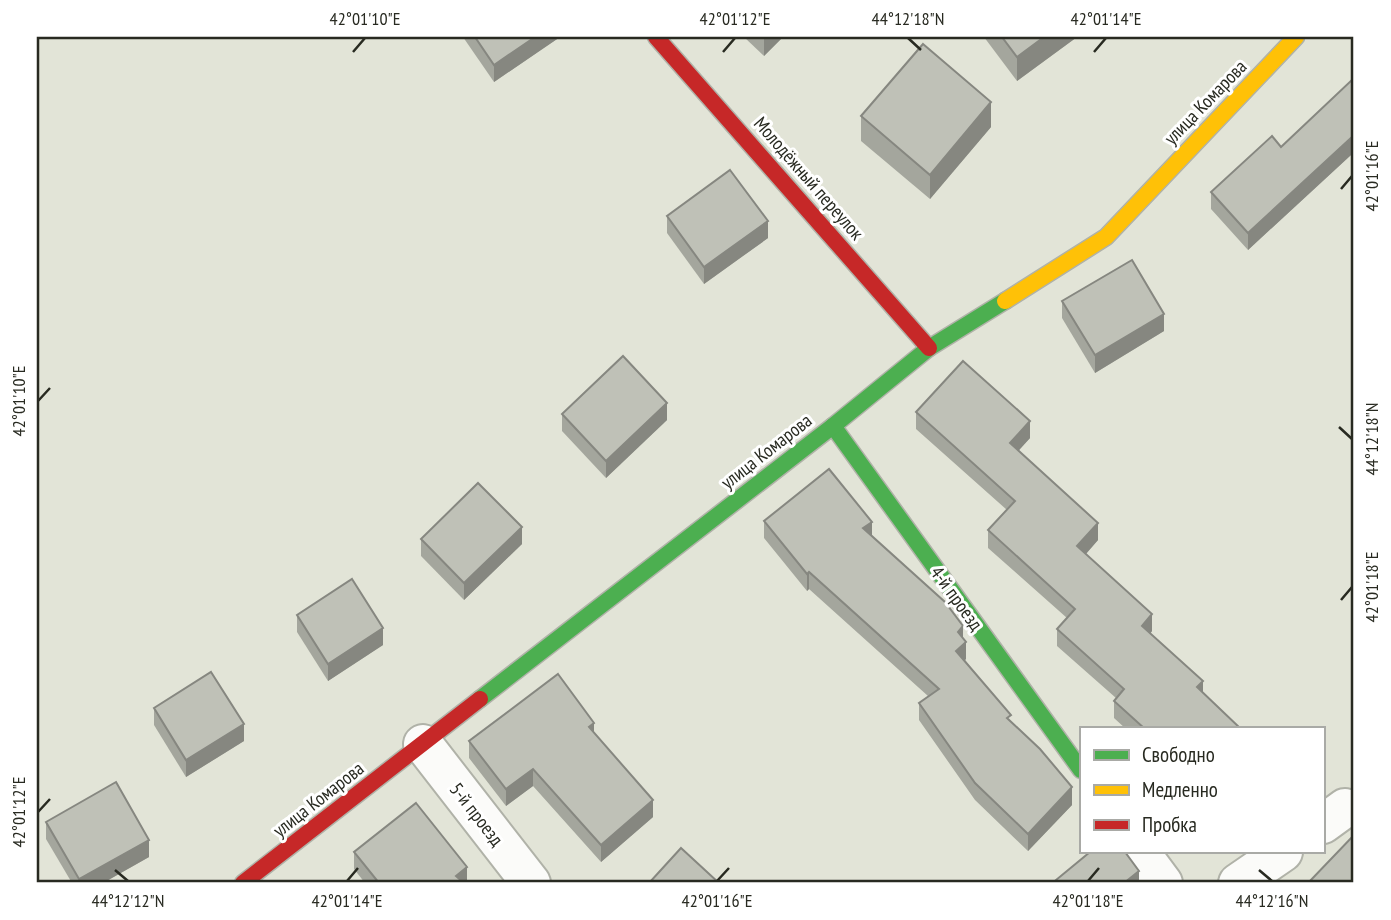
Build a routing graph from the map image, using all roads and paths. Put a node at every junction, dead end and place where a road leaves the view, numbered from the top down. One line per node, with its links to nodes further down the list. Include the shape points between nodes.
1 (656, 37): 3 (street, Молодёжный переулок)
2 (1296, 37): 3 (street, улица Комарова, via 1106,237)
3 (929, 348): 4 (street, улица Комарова)
4 (833, 426): 5 (street, улица Комарова); 6 (street, 4-й проезд)
5 (423, 744): 9 (street, улица Комарова); 10 (street, 5-й проезд)
6 (1080, 769)
7 (1141, 853): 11 (street)
8 (1282, 853): 12 (street)
9 (243, 883)
10 (531, 883)
11 (1163, 883)
12 (1238, 883)

